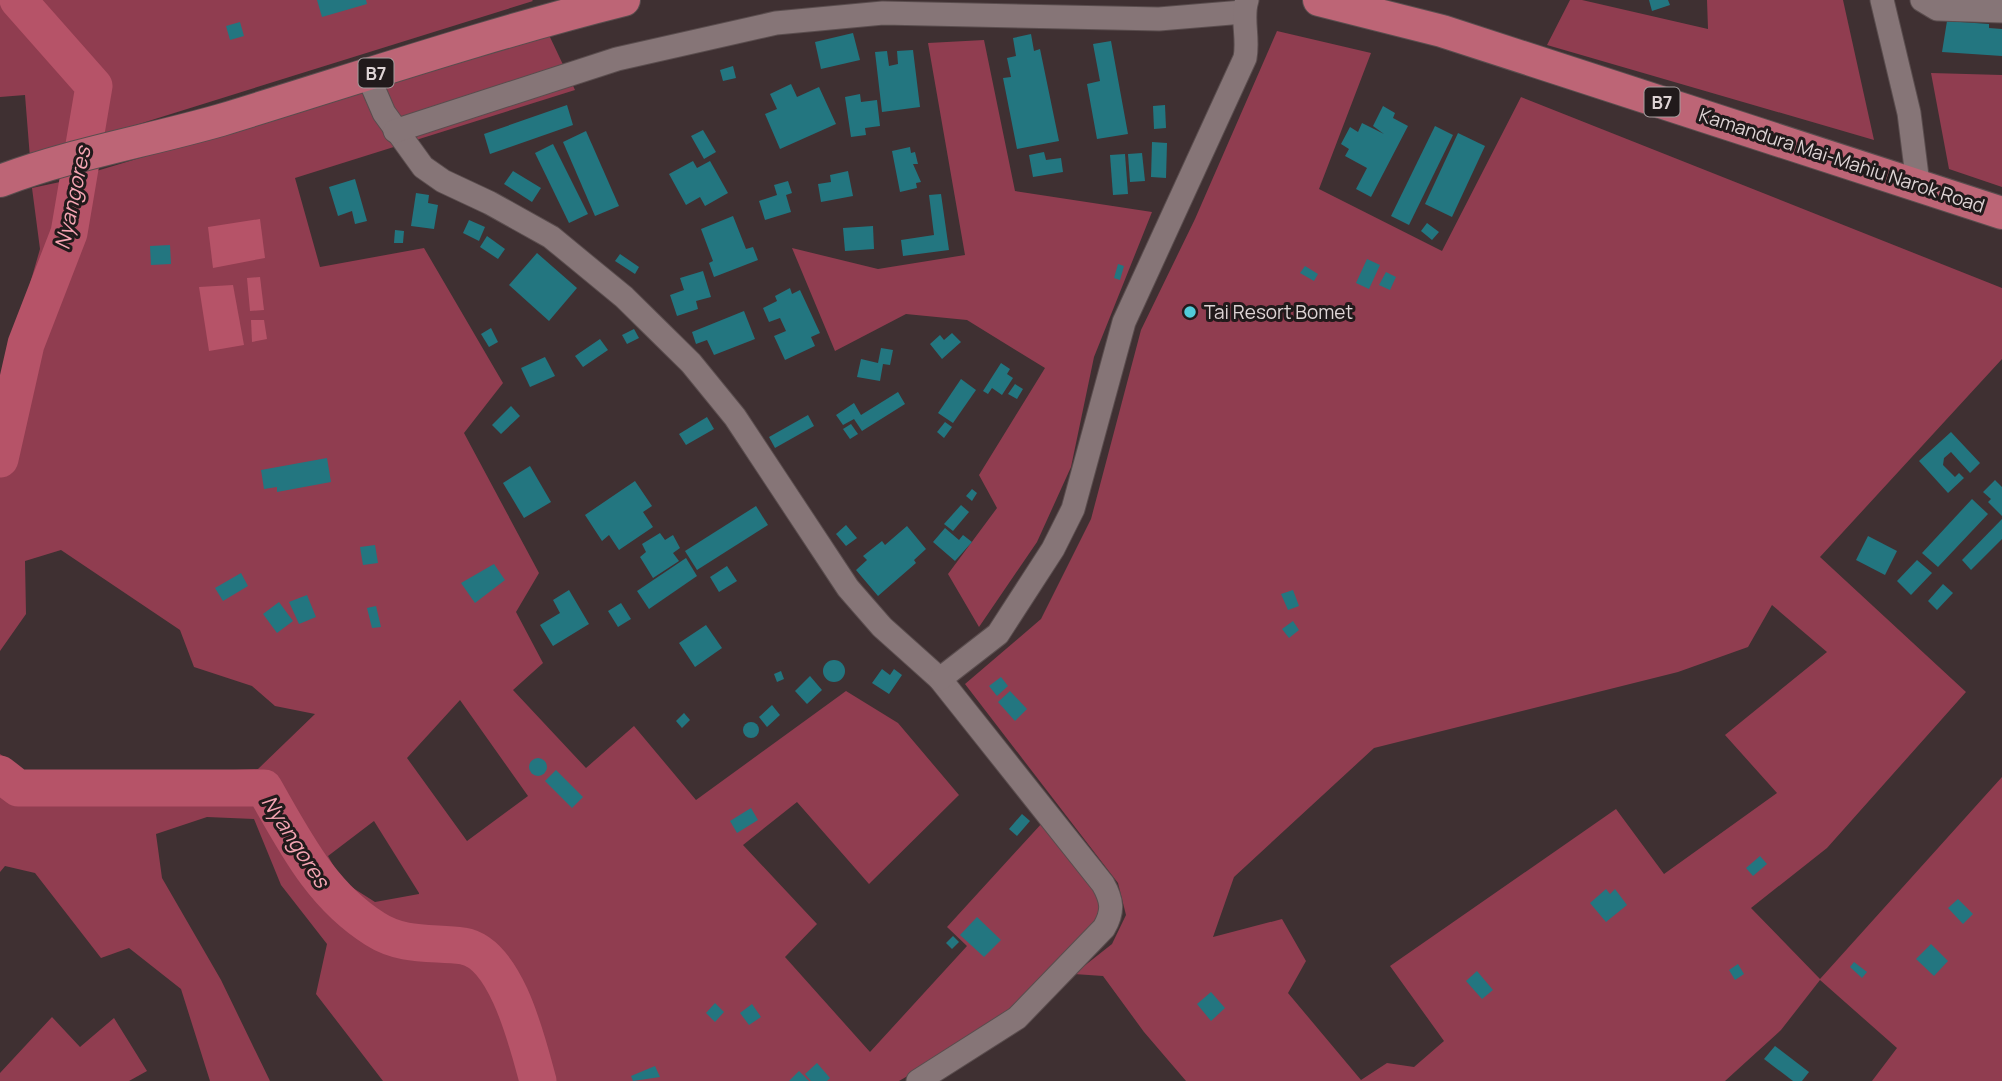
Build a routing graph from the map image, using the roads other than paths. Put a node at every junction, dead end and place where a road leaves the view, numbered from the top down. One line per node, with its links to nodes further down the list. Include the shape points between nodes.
1 (624, 0): 9 (highway, B7, via 524,25)
2 (1319, 0): 12 (highway, Kamandura Mai-Mahiu Narok Road / B7, via 1442,31)
3 (1882, 0): 12 (street, via 1909,113)
4 (1922, 0): 8 (street, via 1937,9)
5 (1245, 6): 7 (street, via 1159,19); 14 (street, via 1245,58 1124,321 1073,509 998,634)
6 (858, 7): 7 (street); 10 (street, via 617,59)
7 (1070, 9)
8 (2002, 11)
9 (368, 76): 10 (street); 11 (highway, B7)
10 (396, 131): 14 (street, via 423,167 443,181 551,237 624,297 691,363 735,417 848,588 882,627)
11 (0, 181)
12 (1918, 184): 13 (highway, Kamandura Mai-Mahiu Narok Road / B7)
13 (2002, 213)
14 (940, 679): 15 (street, via 1094,871 1112,901 1104,928 1017,1018)
15 (918, 1081)

